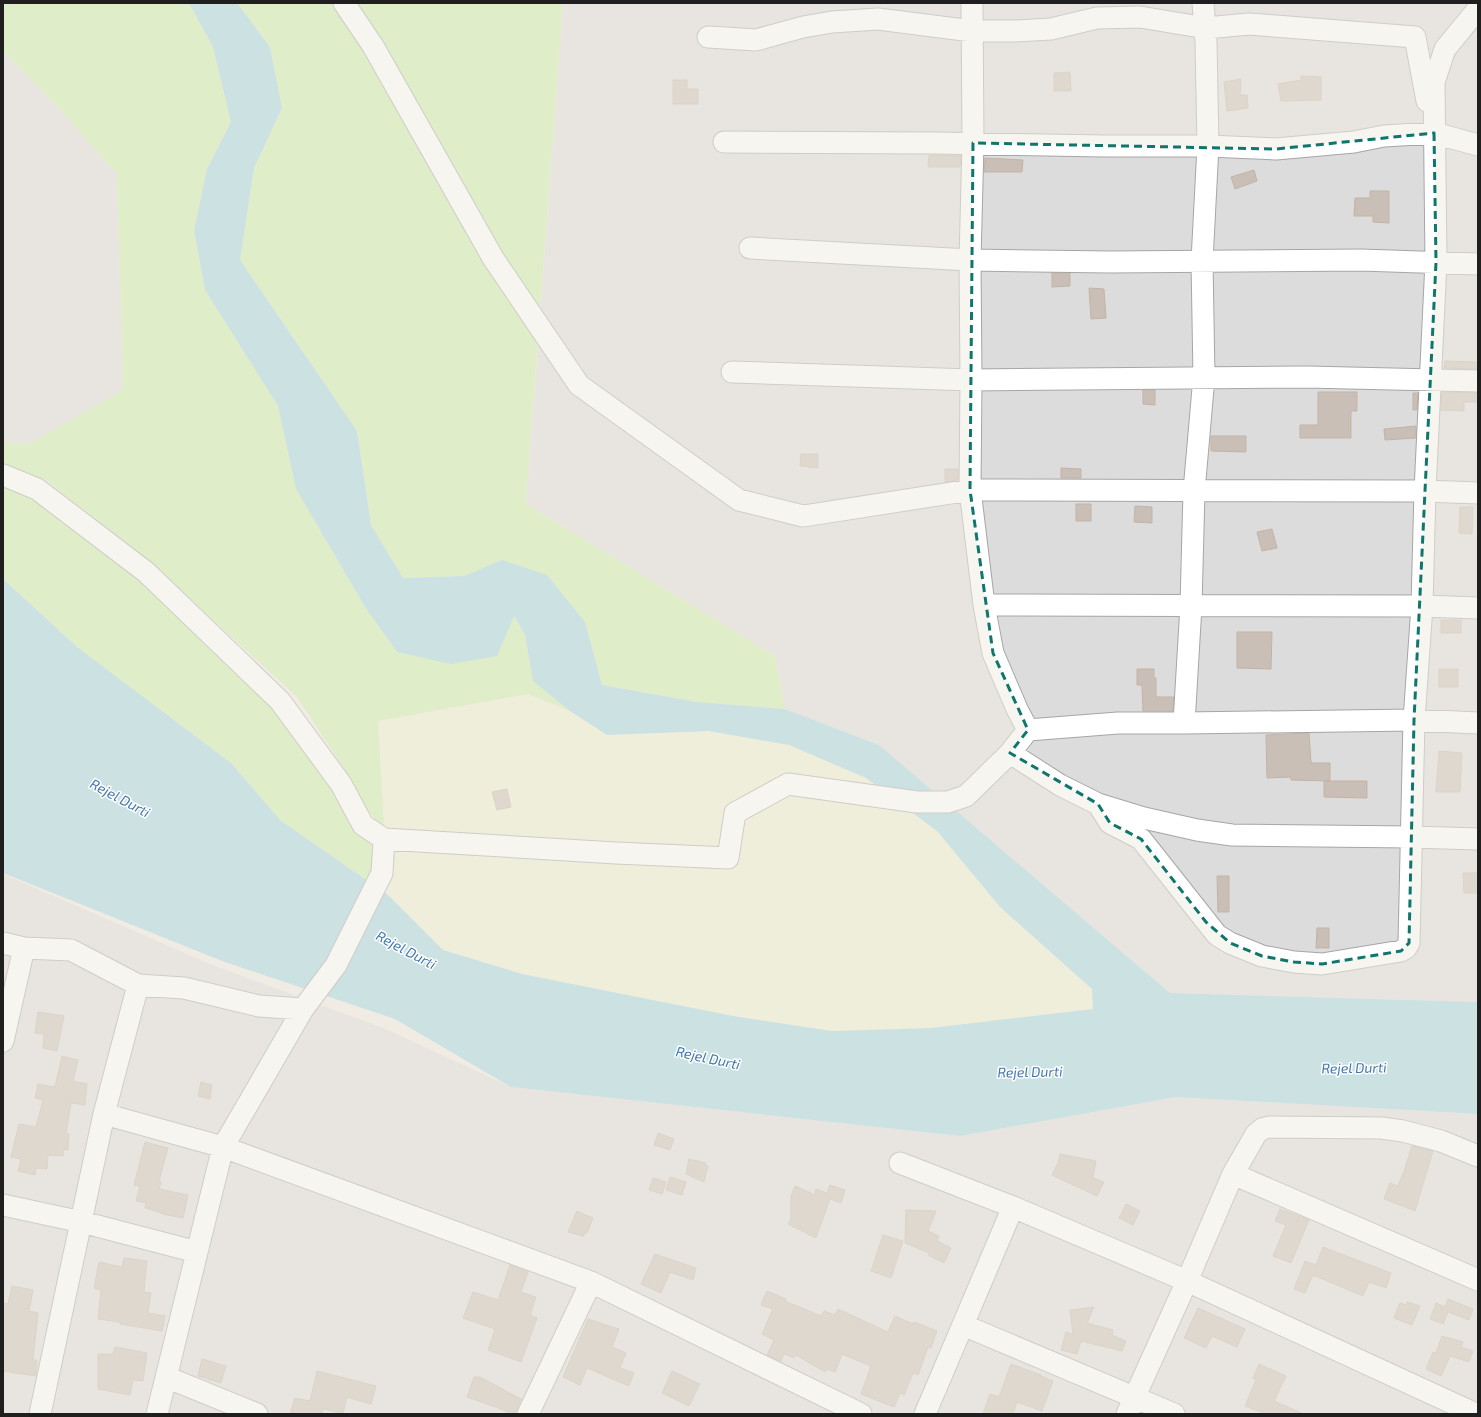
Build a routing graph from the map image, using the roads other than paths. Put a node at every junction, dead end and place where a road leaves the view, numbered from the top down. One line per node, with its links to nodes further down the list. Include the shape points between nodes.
1 (344, 3): 24 (street, via 373,46 493,258 579,385 739,500 802,516)
2 (972, 3): 6 (street)
3 (1203, 3): 5 (street)
4 (1478, 9): 8 (street, via 1445,49 1434,82)
5 (1206, 28): 6 (street, via 1140,17 1097,18 1051,29); 8 (street, via 1250,24 1415,37); 12 (street)
6 (972, 31): 7 (street, via 878,19 803,26 756,40); 10 (street)
7 (708, 38)
8 (1434, 133): 11 (street); 12 (street, via 1384,136 1354,142 1276,149); 16 (street)
9 (724, 142): 10 (street)
10 (973, 143): 12 (street); 14 (street)
11 (1478, 145)
12 (1208, 146): 15 (street)
13 (750, 248): 14 (street)
14 (970, 260): 15 (street); 20 (street)
15 (1202, 261): 16 (street); 19 (street)
16 (1436, 262): 17 (street); 21 (street)
17 (1478, 264)
18 (732, 372): 20 (street)
19 (1204, 377): 20 (street); 21 (street); 25 (street)
20 (971, 380): 24 (street)
21 (1431, 380): 22 (street); 26 (street)
22 (1478, 381)
23 (3, 474): 39 (street, via 37,489 152,578 280,700 341,784 363,825)
24 (970, 490): 25 (street); 28 (street)
25 (1194, 491): 26 (street); 29 (street)
26 (1425, 491): 27 (street); 30 (street)
27 (1478, 492)
28 (984, 605): 29 (street); 35 (street, via 992,653)
29 (1192, 606): 30 (street); 33 (street)
30 (1422, 606): 31 (street); 32 (street)
31 (1478, 608)
32 (1414, 720): 33 (street); 34 (street); 38 (street)
33 (1184, 723): 35 (street, via 1118,723)
34 (1478, 723)
35 (1028, 730): 36 (street)
36 (1010, 753): 37 (street, via 1060,785); 39 (street, via 966,796 948,802 917,802 788,784 735,813 728,858)
37 (1098, 804): 38 (street, via 1144,818 1232,835); 38 (street, via 1110,823 1141,839 1217,935 1230,944 1262,956 1294,962 1322,964 1401,951 1406,948 1409,943)
38 (1412, 837): 40 (street)
39 (384, 839): 44 (street, via 382,873 336,965)
40 (1478, 839)
41 (3, 943): 42 (street)
42 (24, 948): 43 (street, via 70,950); 45 (street)
43 (138, 985): 44 (street, via 184,988 259,1006); 46 (street)
44 (303, 1009): 47 (street)
45 (3, 1041)
46 (104, 1114): 47 (street); 53 (street)
47 (223, 1147): 54 (street); 57 (street)
48 (1478, 1156): 50 (street, via 1441,1141 1403,1131 1381,1128 1270,1127 1256,1134)
49 (900, 1163): 52 (street)
50 (1233, 1174): 55 (street); 56 (street)
51 (3, 1205): 53 (street)
52 (1013, 1207): 56 (street); 58 (street)
53 (82, 1222): 54 (street); 62 (street)
54 (197, 1252): 59 (street)
55 (1478, 1280)
56 (1187, 1281): 60 (street); 68 (street)
57 (591, 1282): 61 (street); 65 (street)
58 (963, 1325): 60 (street); 66 (street)
59 (166, 1377): 63 (street); 64 (street)
60 (1131, 1405): 67 (street)
61 (534, 1412)
62 (40, 1414)
63 (157, 1414)
64 (256, 1414)
65 (861, 1414)
66 (925, 1414)
67 (1174, 1414)
68 (1476, 1414)

